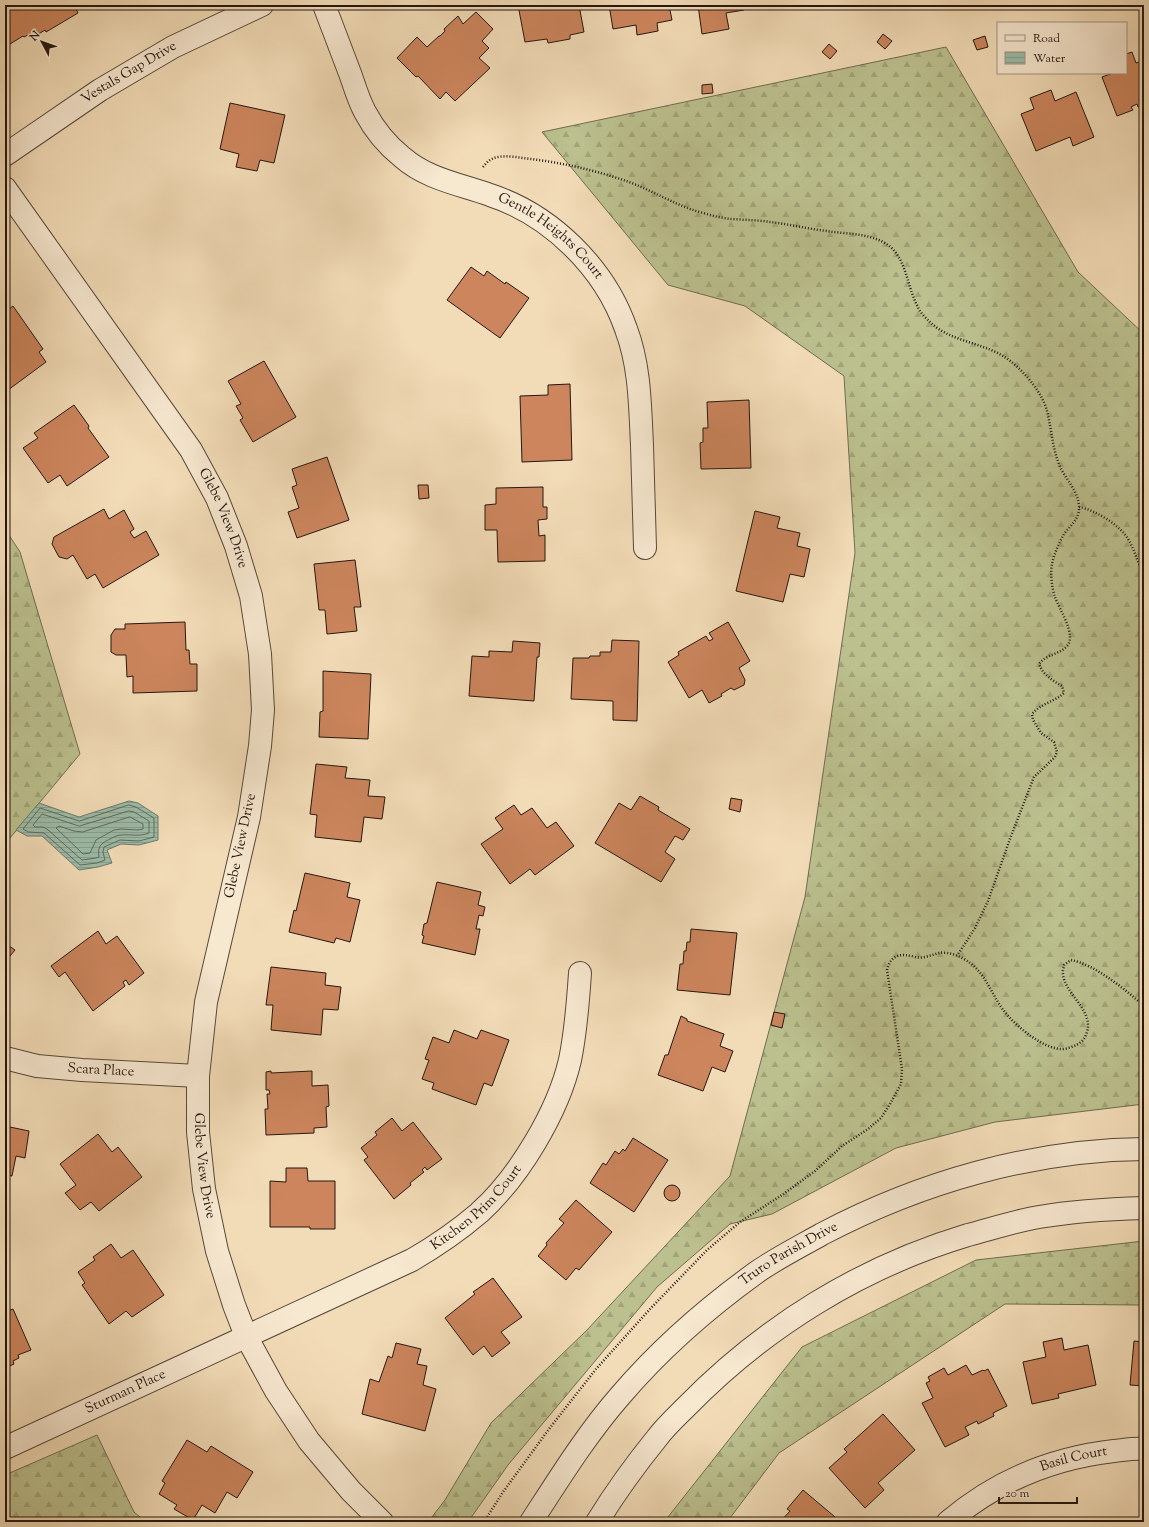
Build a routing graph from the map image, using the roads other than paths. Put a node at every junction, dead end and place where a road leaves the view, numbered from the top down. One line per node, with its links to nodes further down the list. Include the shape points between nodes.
1 (262, 5): 3 (street, Vestals Gap Drive, via 173,47 106,86)
2 (324, 5): 5 (street, Gentle Heights Court, via 364,111 382,138 402,158 428,174 454,185 491,195 527,211 559,233 587,261 605,286 626,328 637,366)
3 (5, 155)
4 (5, 188): 8 (street, Glebe View Drive, via 191,450 217,498 236,546 251,596 260,654 263,710 260,746 249,817 206,1002)
5 (645, 548)
6 (580, 973): 11 (street, Kitchen Prim Court, via 578,1017 570,1062 555,1103 534,1145 505,1185 480,1212 445,1240 412,1260)
7 (5, 1058): 8 (street, Scara Place, via 37,1066)
8 (198, 1076): 11 (street, Glebe View Drive, via 198,1132 204,1189 217,1251)
9 (1144, 1149): 15 (street, Truro Parish Drive, via 1058,1156 983,1170 937,1184 847,1221 759,1271 686,1329 620,1395 591,1431)
10 (1144, 1208): 16 (street, via 1096,1210 1037,1217 988,1230 937,1245 836,1290 782,1324 710,1382 657,1437)
11 (246, 1336): 12 (street, Sturman Place); 14 (street, Glebe View Drive, via 276,1391 309,1441 351,1491)
12 (5, 1448)
13 (1144, 1449): 17 (street, Basil Court, via 1093,1453 1050,1464 1010,1481 966,1507)
14 (382, 1522)
15 (531, 1522)
16 (597, 1522)
17 (948, 1522)

